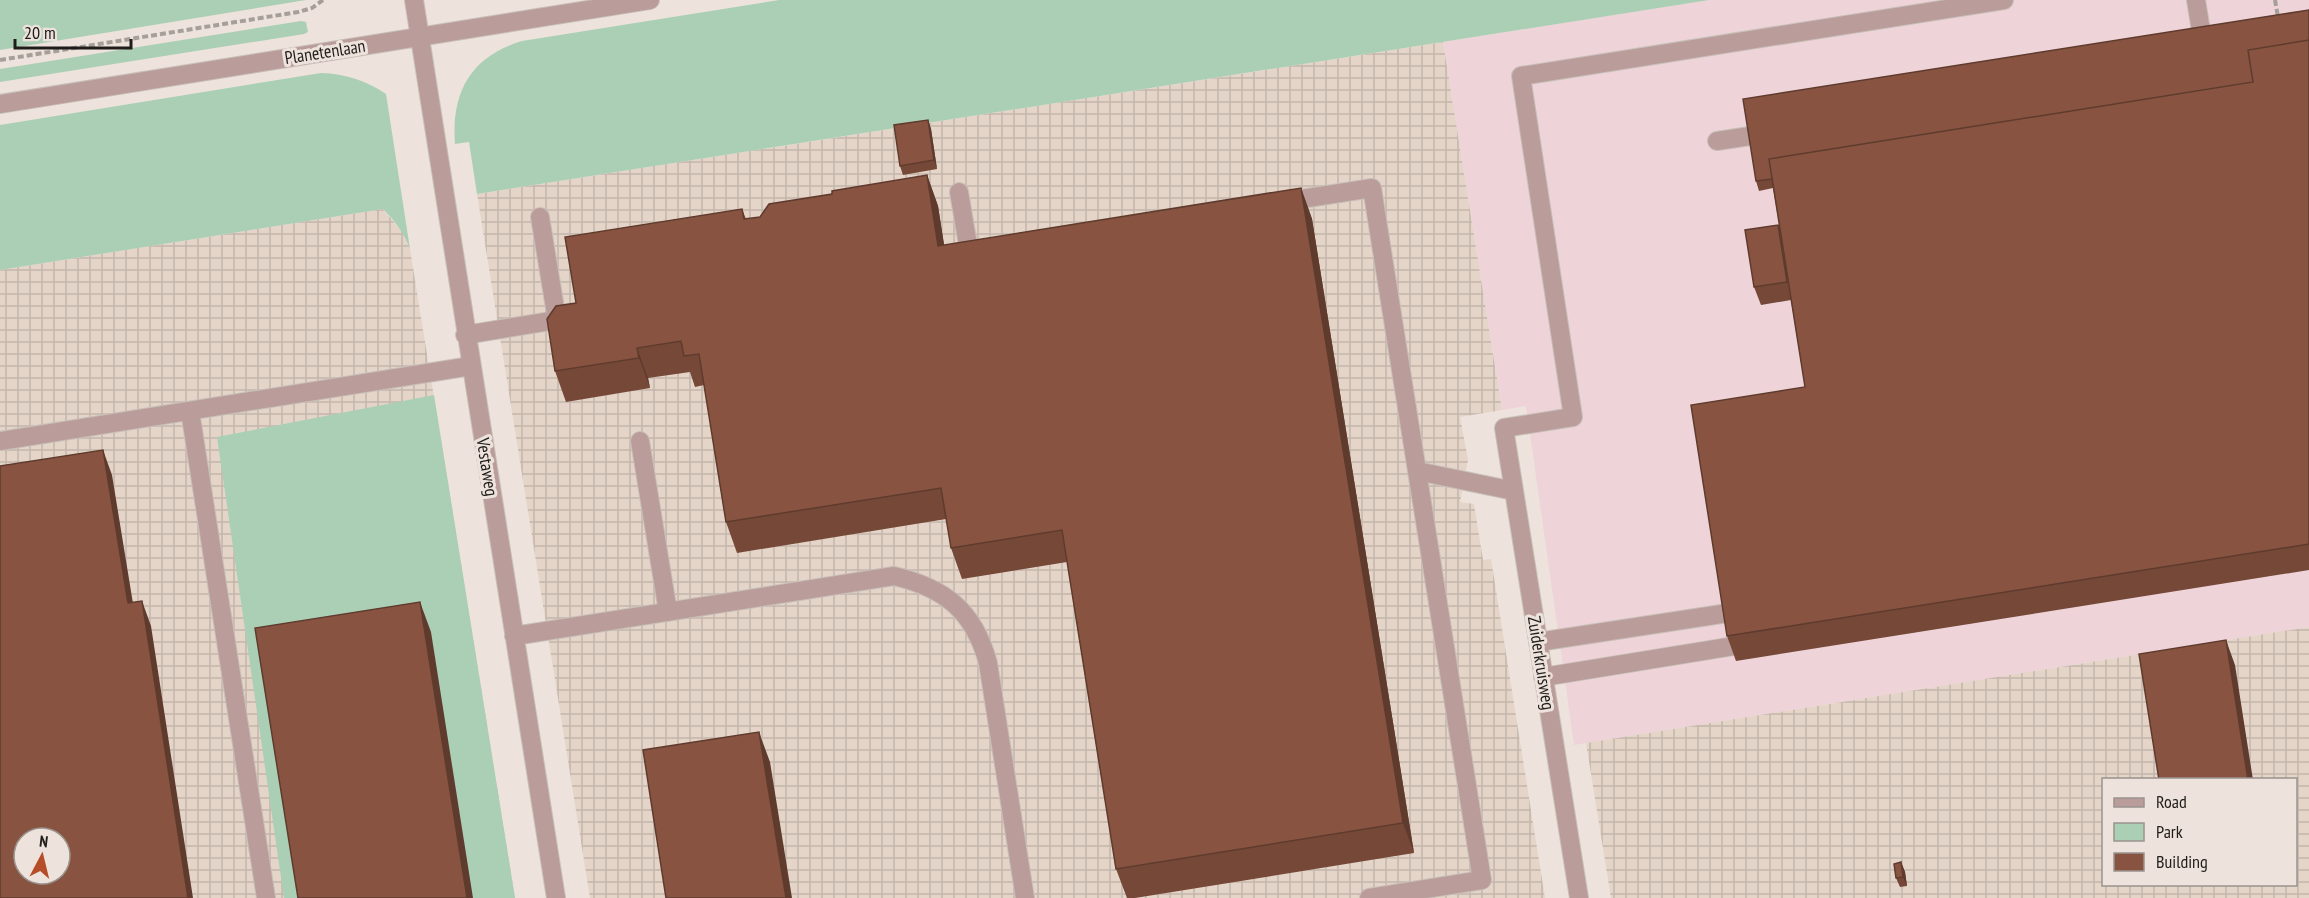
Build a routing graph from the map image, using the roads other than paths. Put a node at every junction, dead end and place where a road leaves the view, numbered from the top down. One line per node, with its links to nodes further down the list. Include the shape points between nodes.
1 (414, 0): 6 (street, Vestaweg)
2 (650, 0): 6 (street, Planetenlaan)
3 (2004, 0): 20 (street, Zuiderkruisweg, via 1521,76 1572,417 1504,428)
4 (2196, 0): 5 (street)
5 (2202, 36)
6 (418, 37): 7 (street, Planetenlaan); 14 (street, Vestaweg)
7 (0, 104)
8 (1750, 136): 9 (street)
9 (1717, 141)
10 (959, 192): 13 (street, via 969,251)
11 (1266, 204): 19 (street, via 1372,188)
12 (540, 217): 14 (street, via 557,320)
13 (1003, 246)
14 (465, 334): 15 (street, Vestaweg)
15 (471, 366): 16 (street); 23 (street, Vestaweg)
16 (190, 411): 17 (street); 27 (street)
17 (0, 441)
18 (640, 441): 21 (street)
19 (1417, 471): 20 (street); 30 (street, via 1482,880)
20 (1514, 491): 24 (street, Zuiderkruisweg)
21 (668, 612): 23 (street); 29 (street, via 894,576 940,592 959,607 982,643 988,663)
22 (1728, 613): 24 (street)
23 (514, 636): 28 (street, Vestaweg)
24 (1538, 642): 26 (street, Zuiderkruisweg)
25 (1734, 646): 26 (street)
26 (1543, 676): 31 (street, Zuiderkruisweg)
27 (266, 898)
28 (556, 898)
29 (1025, 898)
30 (1369, 898)
31 (1579, 898)

